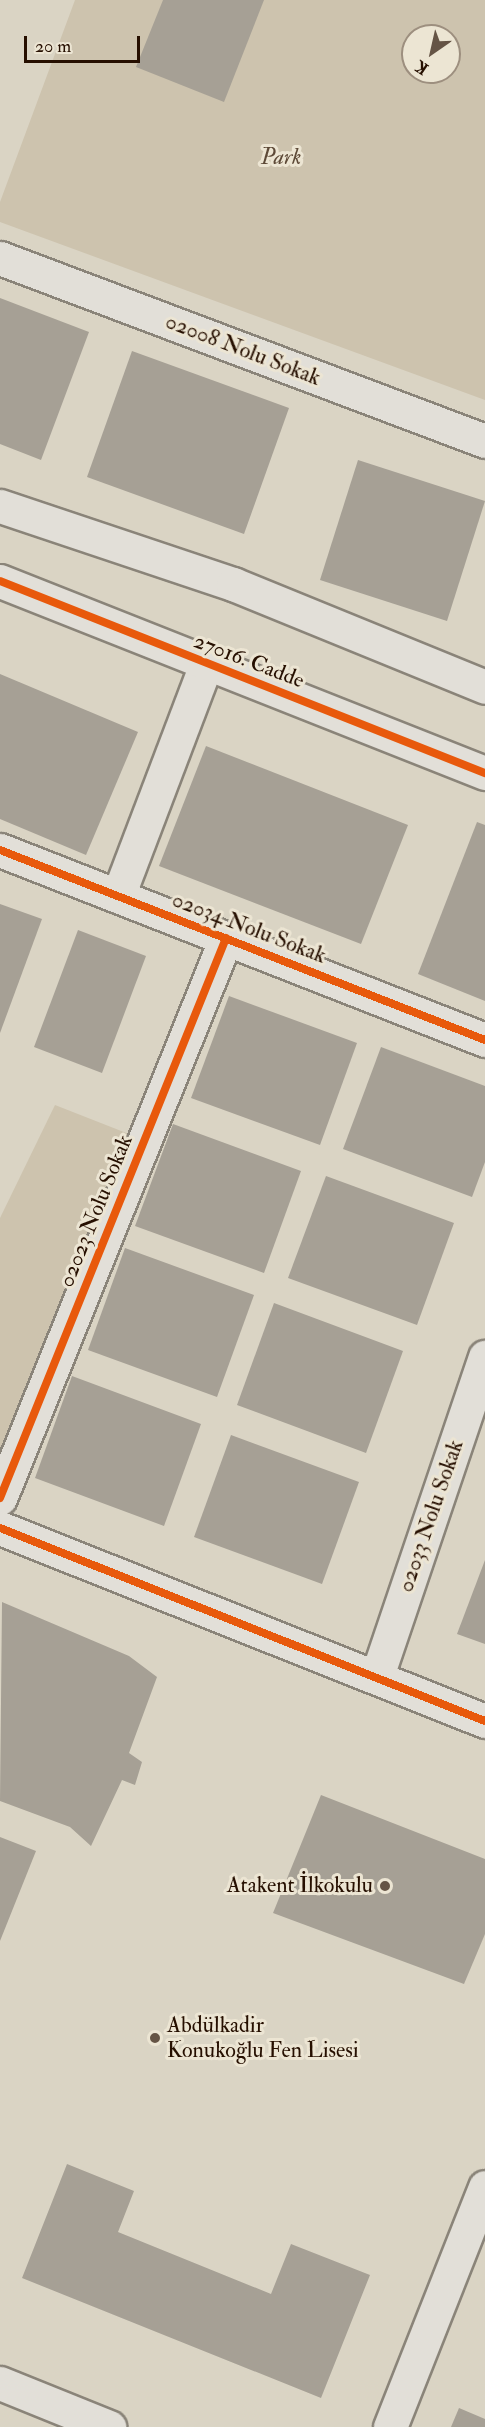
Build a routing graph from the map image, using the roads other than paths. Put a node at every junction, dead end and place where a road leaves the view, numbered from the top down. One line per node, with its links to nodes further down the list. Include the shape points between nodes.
1 (0, 258): 2 (street, 02008 Nolu Sokak)
2 (485, 441)
3 (0, 506): 6 (street, via 232,584)
4 (0, 581): 5 (street, 27016. Cadde)
5 (206, 664): 7 (street, 27016. Cadde); 9 (street)
6 (485, 687)
7 (485, 772)
8 (0, 850): 9 (street, 02034 Nolu Sokak)
9 (118, 896): 10 (street, 02034 Nolu Sokak)
10 (226, 938): 11 (street, 02034 Nolu Sokak); 13 (street, 02023 Nolu Sokak)
11 (485, 1040)
12 (485, 1357): 15 (street, 02033 Nolu Sokak)
13 (0, 1498)
14 (0, 1528): 15 (street)
15 (377, 1676): 16 (street)
16 (485, 1721)
17 (485, 2187): 20 (street)
18 (0, 2384): 19 (street)
19 (110, 2427)
20 (390, 2427)

